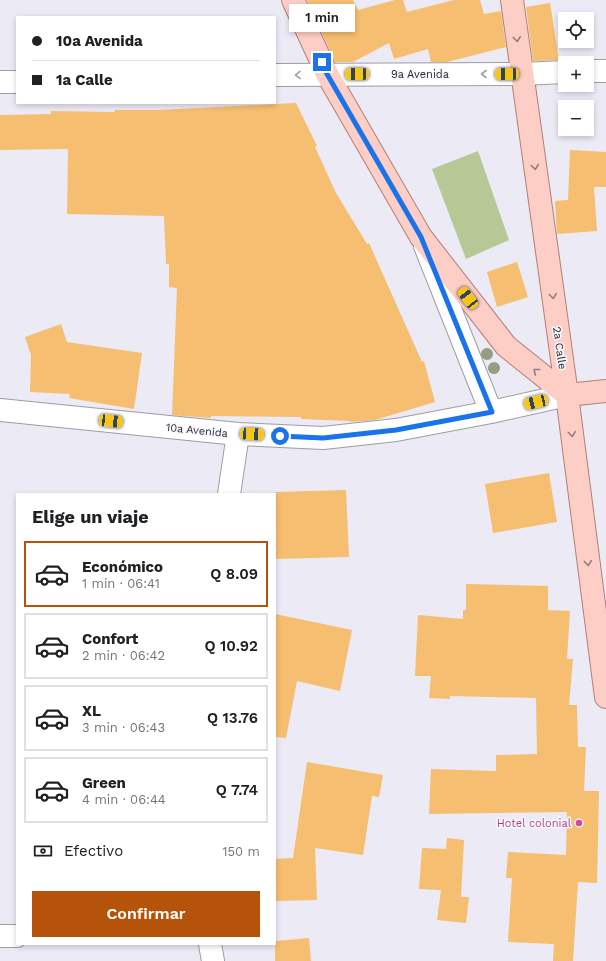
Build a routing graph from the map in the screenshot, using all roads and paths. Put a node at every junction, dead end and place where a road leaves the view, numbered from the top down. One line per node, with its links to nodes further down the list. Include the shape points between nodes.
1 (294, 0): 6 (main road)
2 (512, 0): 7 (main road, 2a Calle, one-way to 7)
3 (606, 70): 4 (street)
4 (594, 71)
5 (558, 72): 7 (street, 9a Avenida)
6 (327, 74): 7 (street, 9a Avenida, one-way to 6); 8 (street, 9a Avenida, one-way to 8); 11 (main road)
7 (522, 74): 13 (main road, 2a Calle, one-way to 13)
8 (276, 75)
9 (0, 82): 10 (street)
10 (16, 82)
11 (421, 237): 13 (main road, one-way to 11, via 506,346); 15 (street)
12 (606, 390): 13 (main road, 10a Avenida)
13 (567, 395): 15 (street, 10a Avenida); 18 (main road, 2a Calle, one-way to 18)
14 (0, 410): 16 (street, 10a Avenida)
15 (492, 412): 16 (street, 10a Avenida, via 396,430 323,438)
16 (238, 434): 17 (street)
17 (229, 493)
18 (606, 697)
19 (0, 936): 20 (street)
20 (16, 936)
21 (210, 945): 22 (street)
22 (213, 961)

